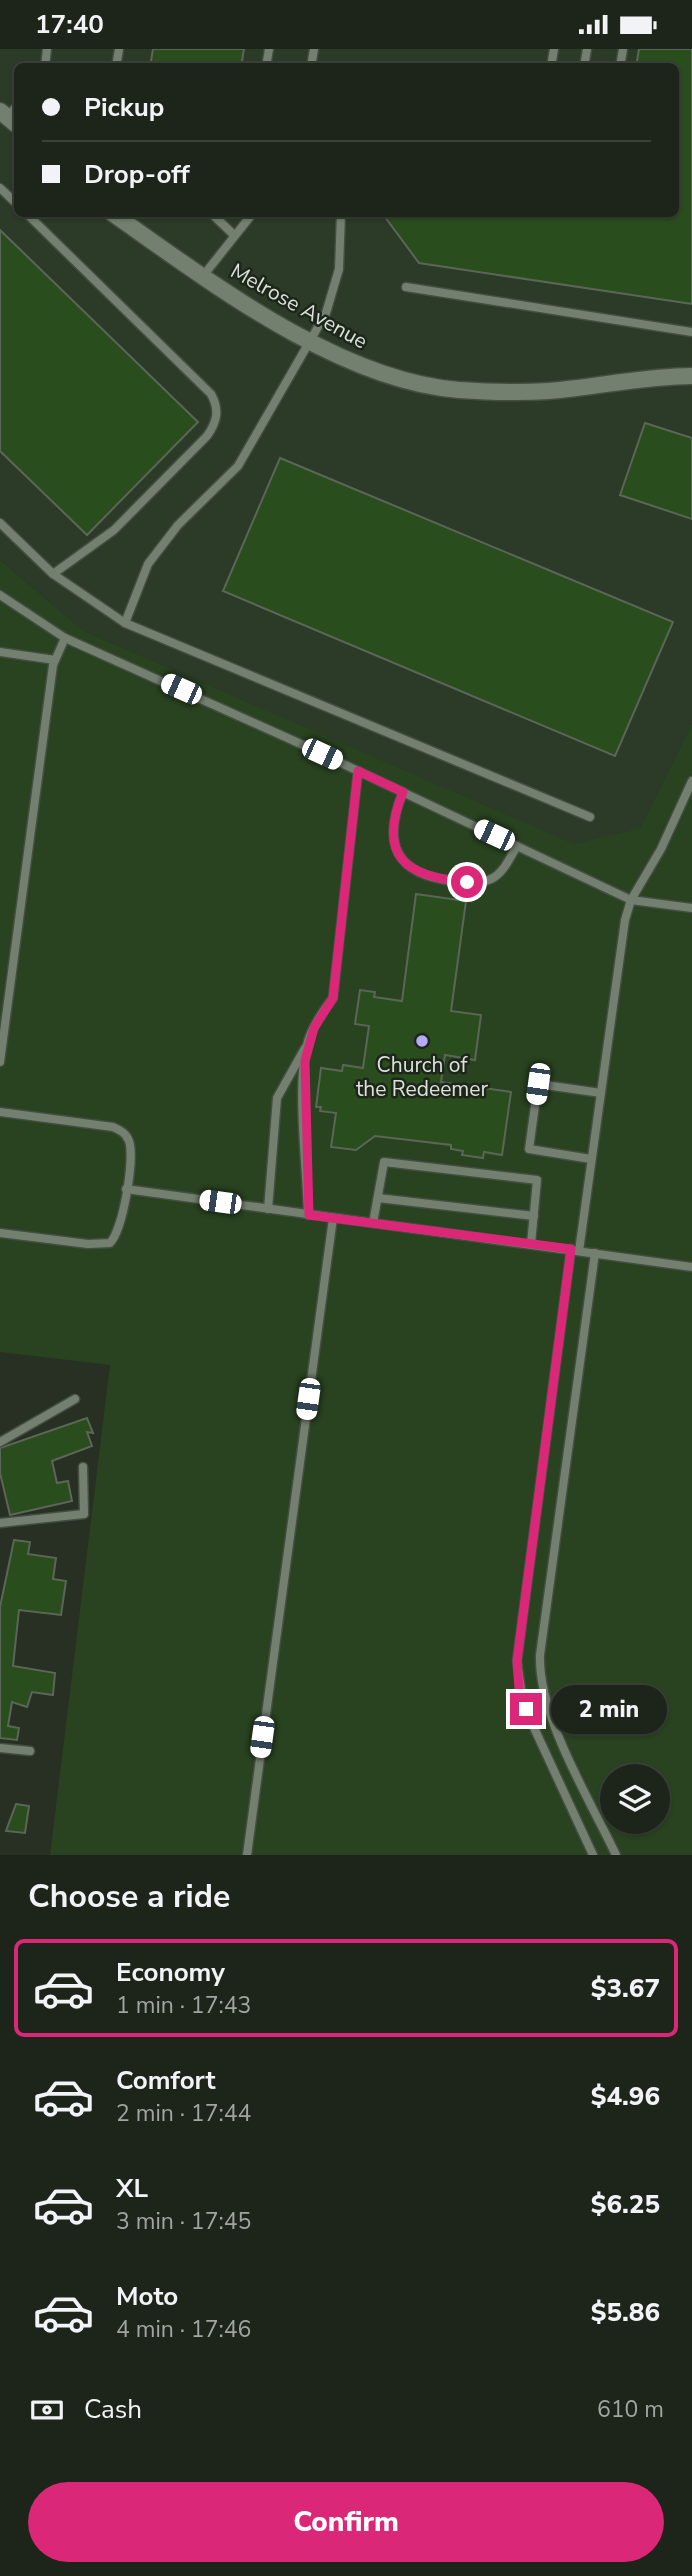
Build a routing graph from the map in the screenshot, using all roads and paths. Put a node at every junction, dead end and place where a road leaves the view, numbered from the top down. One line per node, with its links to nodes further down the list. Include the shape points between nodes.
1 (0, 188): 2 (lane)
2 (14, 201)
3 (30, 217): 15 (lane, via 211,394 217,410 207,436 114,530)
4 (118, 217): 9 (street, Melrose Avenue)
5 (215, 217): 8 (lane)
6 (250, 217): 8 (lane)
7 (341, 217): 12 (lane, via 336,286)
8 (234, 235): 9 (lane)
9 (203, 276): 12 (street, Melrose Avenue)
10 (406, 288): 11 (lane)
11 (692, 332)
12 (309, 340): 13 (street, Melrose Avenue, via 393,377 458,390 546,391); 17 (lane, via 238,465 178,524 148,564)
13 (692, 376)
14 (0, 523): 15 (lane)
15 (53, 574): 17 (lane)
16 (0, 595): 18 (lane)
17 (125, 624): 24 (lane)
18 (65, 638): 20 (lane); 21 (lane)
19 (0, 652): 20 (lane)
20 (55, 660): 29 (lane)
21 (358, 771): 23 (lane); 28 (lane, via 333,998)
22 (692, 781): 26 (lane, via 661,849)
23 (403, 792): 25 (lane); 25 (lane, via 392,818 394,844 400,857 424,876 467,882 491,879)
24 (590, 817)
25 (517, 845): 26 (lane)
26 (631, 899): 27 (lane); 30 (lane)
27 (692, 908)
28 (307, 1045): 35 (lane, via 276,1098); 36 (lane, via 303,1076)
29 (0, 1062)
30 (601, 1093): 32 (lane); 32 (lane, via 538,1084 528,1149)
31 (0, 1112): 33 (lane, via 117,1128 130,1148)
32 (591, 1159): 42 (lane)
33 (126, 1189): 35 (lane); 40 (lane, via 119,1229 108,1243)
34 (378, 1198): 37 (lane); 37 (lane, via 384,1161 537,1180); 39 (lane)
35 (268, 1209): 36 (lane)
36 (309, 1215): 38 (lane)
37 (534, 1216): 41 (lane)
38 (333, 1218): 39 (lane); 51 (lane)
39 (373, 1223): 41 (lane)
40 (0, 1233)
41 (531, 1244): 42 (lane)
42 (575, 1250): 43 (lane); 52 (lane, via 517,1671 523,1704)
43 (595, 1253): 44 (lane); 53 (lane, via 539,1680 550,1717)
44 (692, 1267)
45 (75, 1399): 46 (lane)
46 (0, 1442)
47 (83, 1467): 48 (lane, via 84,1514)
48 (0, 1523)
49 (0, 1748): 50 (lane)
50 (30, 1751)
51 (247, 1855)
52 (593, 1855)
53 (616, 1855)

